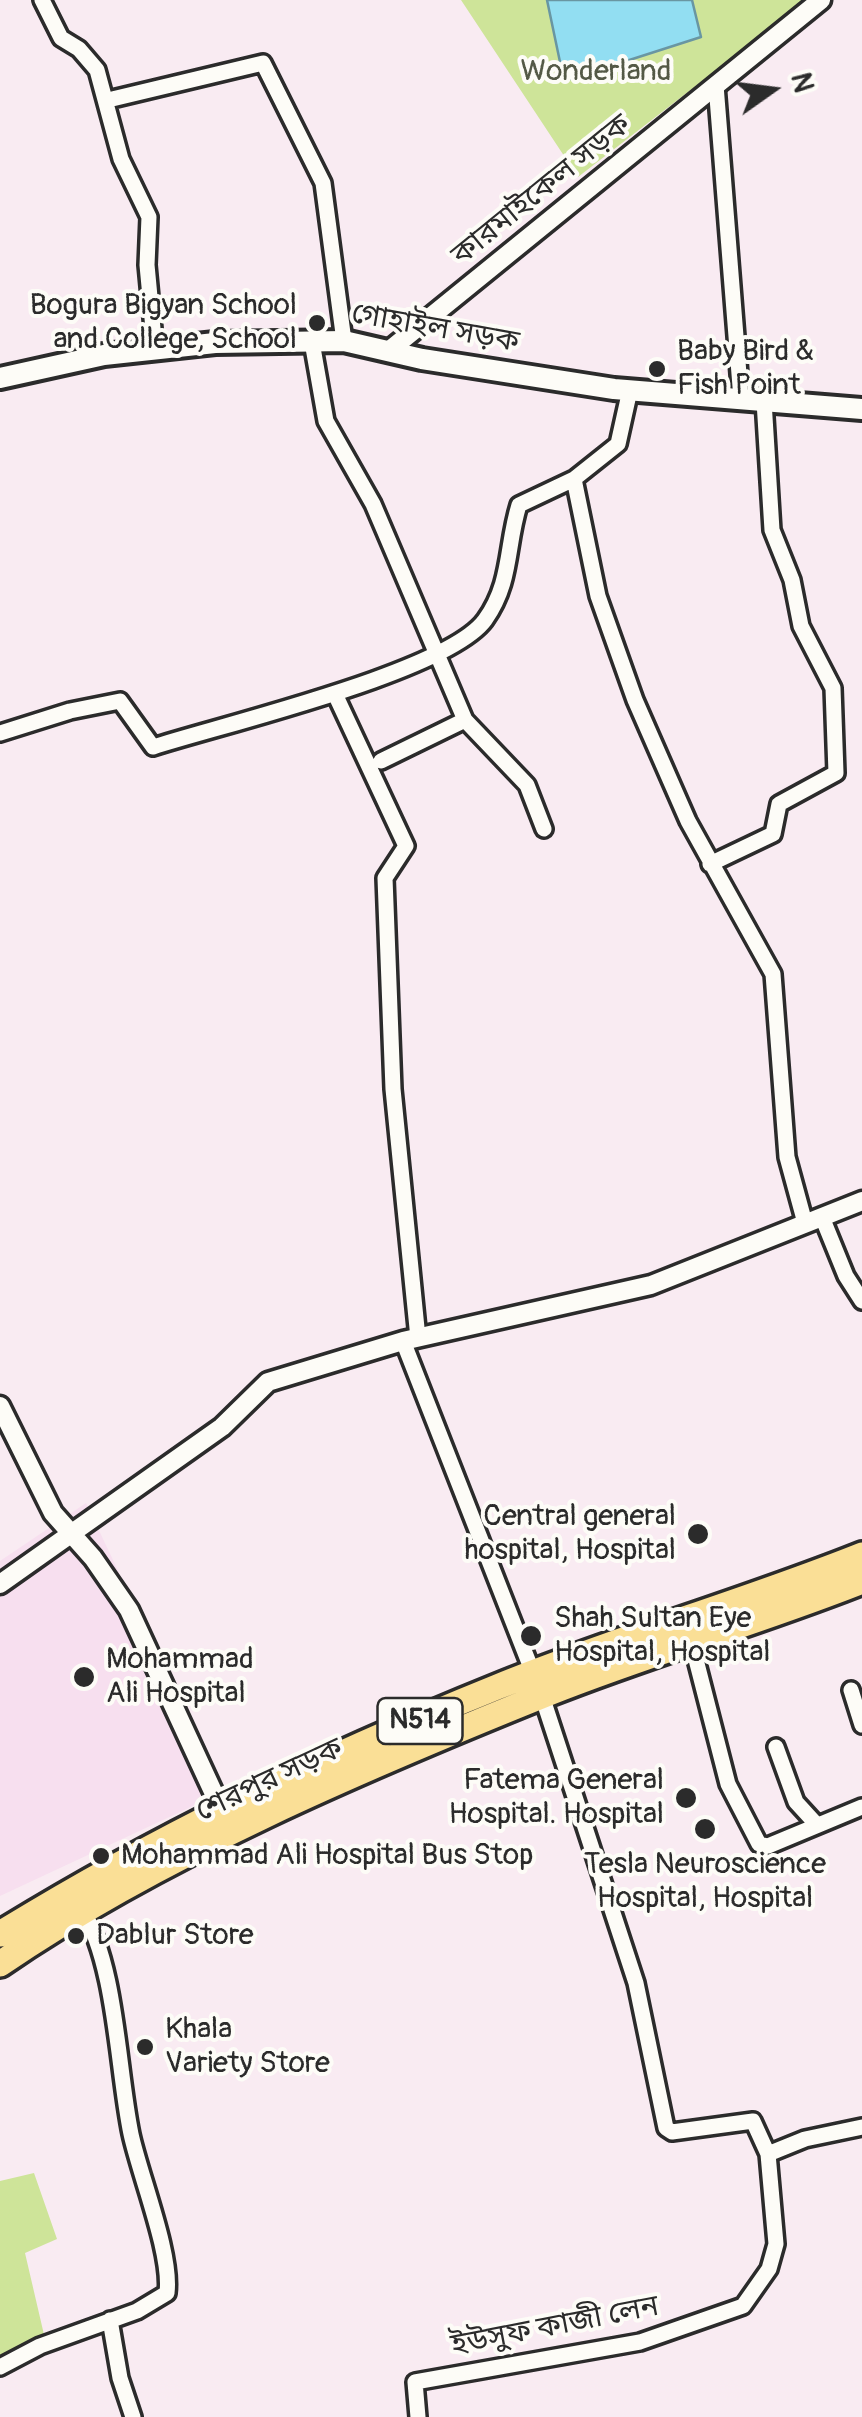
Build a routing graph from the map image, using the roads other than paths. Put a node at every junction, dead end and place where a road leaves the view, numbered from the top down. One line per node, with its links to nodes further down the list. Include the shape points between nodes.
1 (42, 0): 4 (street, via 61,38 97,70)
2 (821, 0): 3 (street, কারমাইকেল সড়ক)
3 (716, 85): 7 (street, কারমাইকেল সড়ক); 11 (street)
4 (108, 100): 5 (street, via 263,62 323,183); 8 (street, via 121,159 149,217)
5 (344, 341): 6 (main road, গোহাইল সড়ক); 7 (main road, গোহাইল সড়ক)
6 (312, 342): 8 (main road, গোহাইল সড়ক); 15 (street, via 326,422 373,504)
7 (391, 349): 10 (main road, গোহাইল সড়ক)
8 (155, 350): 9 (main road, গোহাইল সড়ক)
9 (0, 378)
10 (630, 390): 11 (main road, গোহাইল সড়ক); 14 (street, via 618,444)
11 (741, 399): 12 (main road, গোহাইল সড়ক)
12 (764, 401): 13 (main road, গোহাইল সড়ক); 21 (street, via 772,530 801,626 833,688 836,773 778,804 773,834)
13 (862, 409)
14 (574, 479): 15 (street, via 520,505 507,582 483,624); 21 (street, via 614,648)
15 (436, 654): 16 (street); 17 (street)
16 (335, 694): 18 (street, via 153,747 120,701); 25 (street, via 406,846 385,878)
17 (465, 720): 19 (street); 20 (street, via 527,785)
18 (0, 734)
19 (381, 761)
20 (544, 829)
21 (710, 864): 23 (street, via 773,974 787,1158)
22 (862, 1201): 23 (street)
23 (814, 1220): 24 (street); 25 (street, via 651,1286)
24 (862, 1302)
25 (411, 1340): 27 (street, via 268,1382 222,1426); 32 (street)
26 (0, 1406): 27 (street)
27 (69, 1535): 30 (street); 37 (street, via 129,1610)
28 (862, 1555): 32 (highway, শেরপুর সড়ক / N514)
29 (862, 1581): 31 (highway, শেরপুর সড়ক / N514)
30 (0, 1584)
31 (692, 1644): 32 (highway, শেরপুর সড়ক / N514); 38 (street, via 728,1784 759,1844)
32 (538, 1685): 37 (highway, শেরপুর সড়ক / N514); 39 (highway, শেরপুর সড়ক / N514); 43 (street, via 636,1983 666,2128 754,2121)
33 (851, 1690): 34 (street)
34 (862, 1725)
35 (776, 1747): 38 (street, via 796,1802)
36 (862, 1807): 38 (street)
37 (222, 1811): 39 (highway, শেরপুর সড়ক / N514)
38 (817, 1825)
39 (79, 1902): 40 (highway, শেরপুর সড়ক / N514); 41 (highway, শেরপুর সড়ক / N514); 44 (street, via 114,2023 130,2129 168,2284 157,2302)
40 (0, 1934)
41 (0, 1964)
42 (862, 2127): 43 (street)
43 (768, 2154): 47 (street, ইউসুফ কাজী লেন, via 776,2244 769,2269 744,2306 640,2342 415,2382)
44 (110, 2320): 45 (street); 46 (street)
45 (0, 2366)
46 (133, 2417)
47 (418, 2417)

